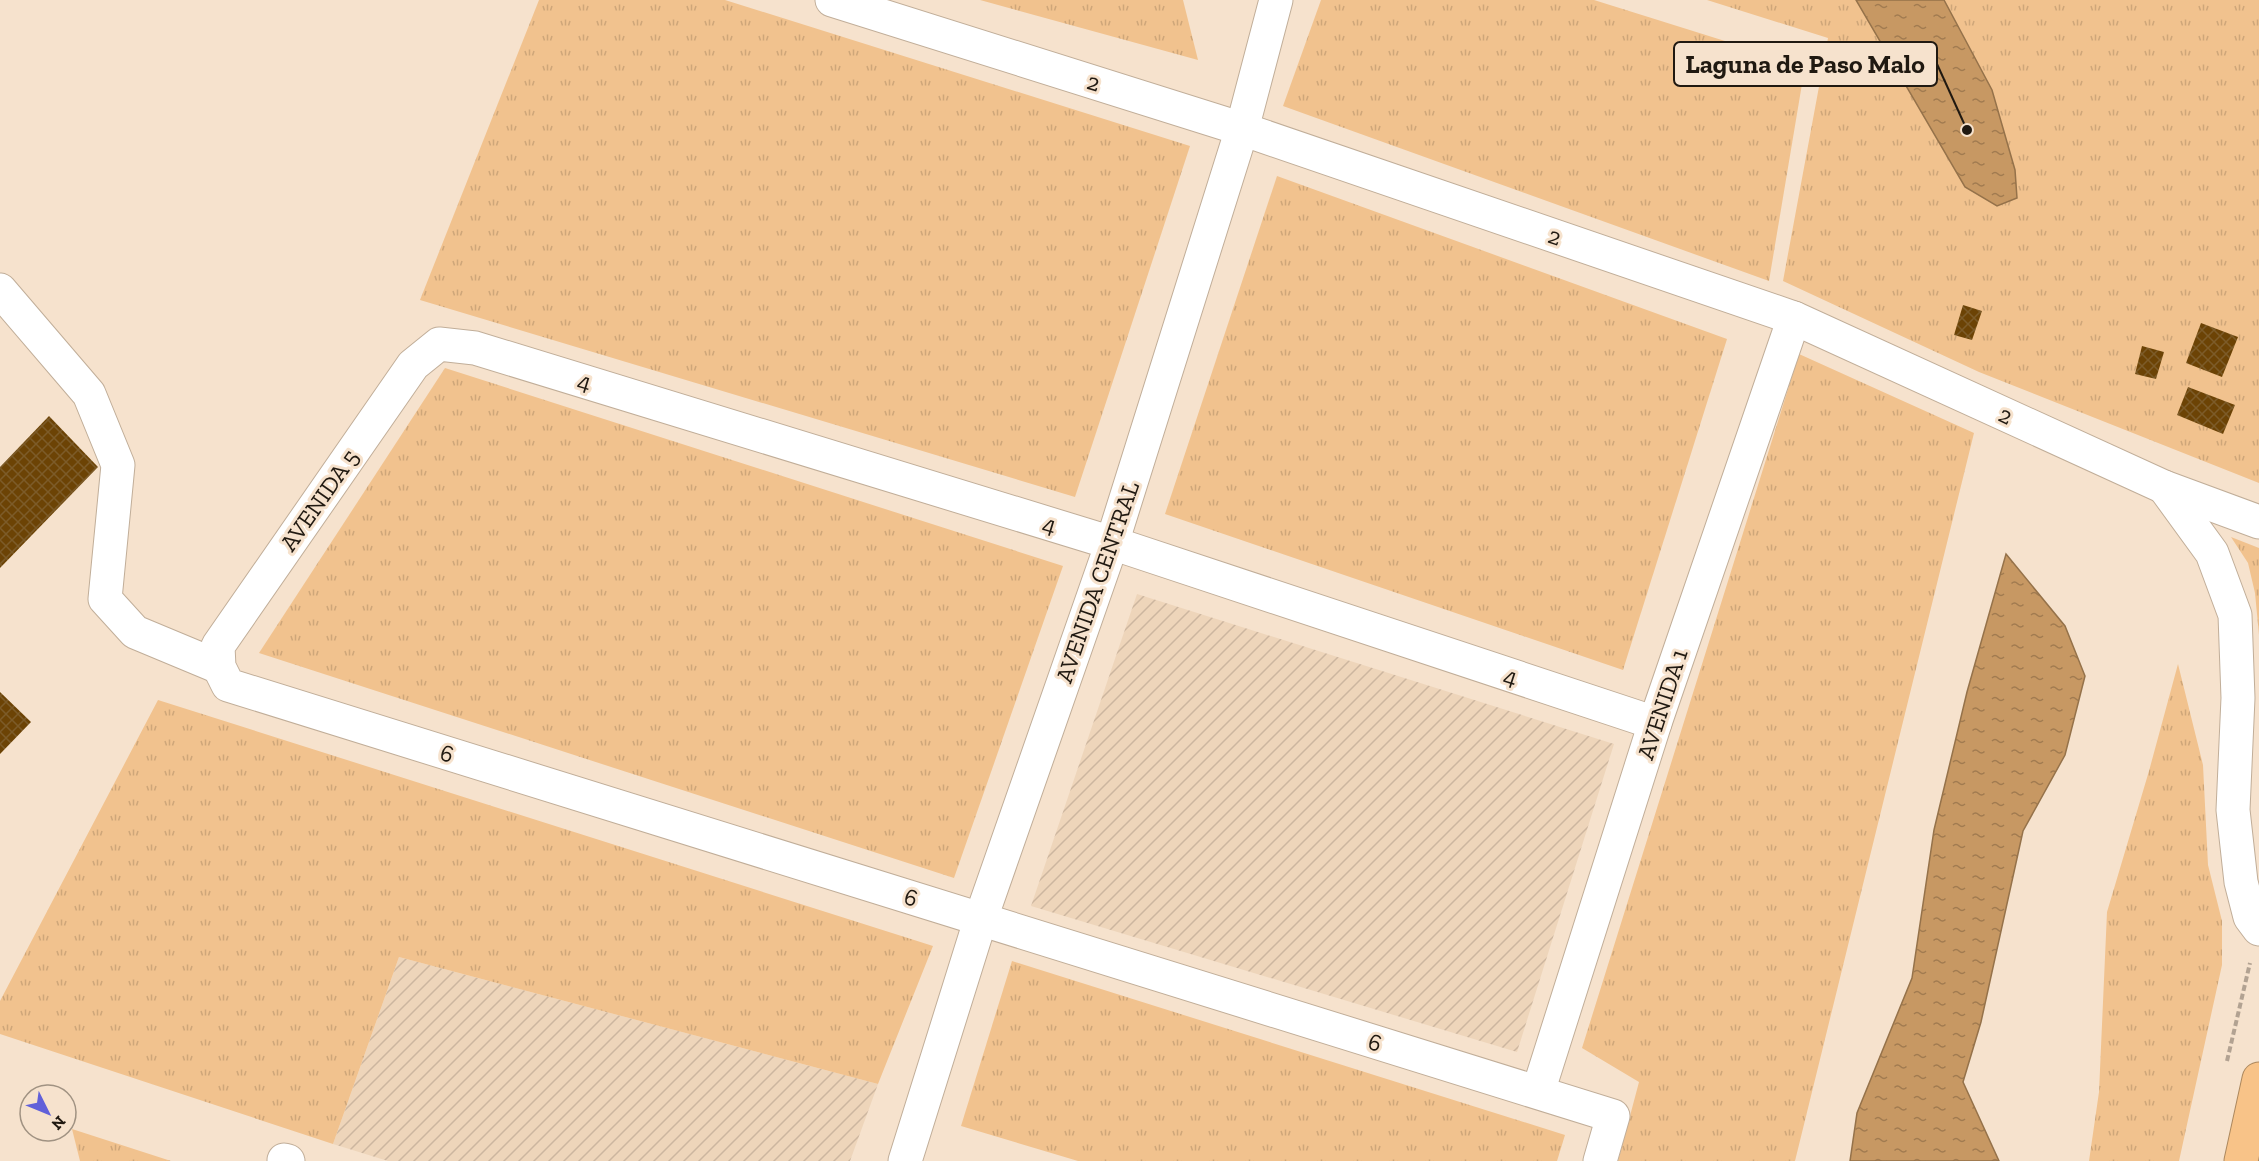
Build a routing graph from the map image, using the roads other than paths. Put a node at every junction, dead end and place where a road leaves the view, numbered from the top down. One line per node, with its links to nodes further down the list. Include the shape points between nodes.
1 (832, 0): 3 (street, 2)
2 (1276, 0): 3 (street, AVENIDA CENTRAL)
3 (1242, 129): 5 (street, 2); 9 (street, AVENIDA CENTRAL)
4 (0, 290): 10 (street, via 89,394 118,465 105,600 135,632)
5 (1794, 318): 7 (street, 2); 11 (street, AVENIDA 1)
6 (440, 344): 9 (street, 4, via 475,348); 10 (street, AVENIDA 5, via 413,365 218,646)
7 (2164, 487): 8 (street, 2); 13 (street, via 2212,553 2235,615 2238,698 2233,810 2241,882 2250,917)
8 (2259, 522)
9 (1112, 543): 11 (street, 4); 12 (street, AVENIDA CENTRAL)
10 (219, 668): 12 (street, 6, via 228,685)
11 (1655, 723): 15 (street, AVENIDA 1)
12 (981, 918): 15 (street, 6); 16 (street, AVENIDA CENTRAL)
13 (2258, 928)
14 (2259, 1079): 18 (highway)
15 (1538, 1092): 17 (street, 6, via 1613,1116)
16 (905, 1161)
17 (1599, 1161)
18 (2241, 1161)

